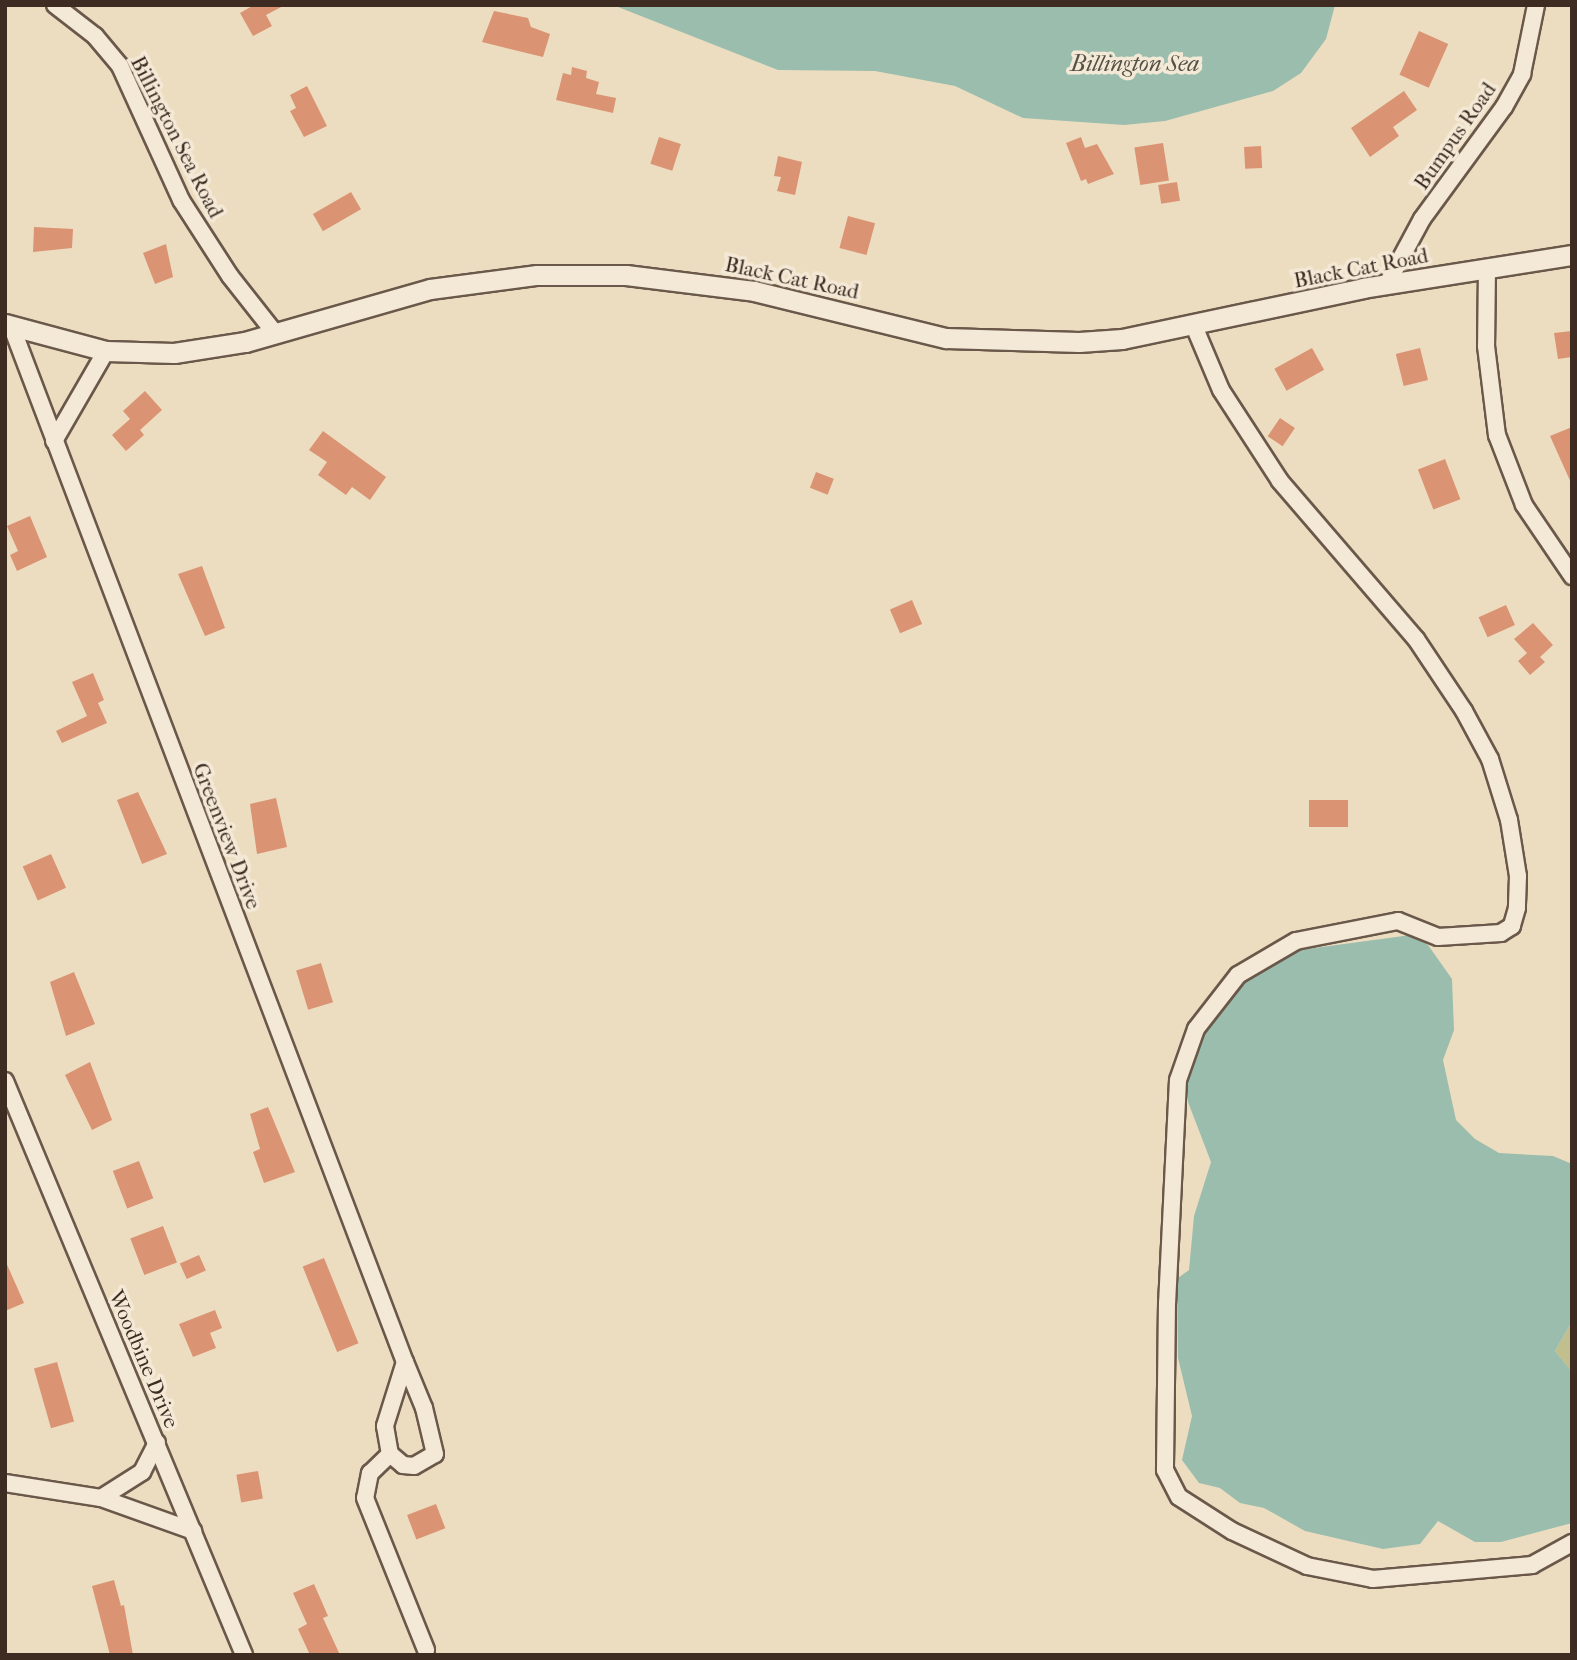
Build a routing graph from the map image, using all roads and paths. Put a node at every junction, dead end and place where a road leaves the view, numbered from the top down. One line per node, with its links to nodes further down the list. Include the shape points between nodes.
1 (55, 5): 8 (street, Billington Sea Road, via 95,36 120,66 181,200 230,276)
2 (1536, 5): 5 (street, Bumpus Road, via 1522,74 1504,107 1422,219)
3 (1572, 255): 4 (street, Black Cat Road)
4 (1487, 268): 5 (street, Black Cat Road); 11 (street, via 1486,346 1497,435 1524,505)
5 (1387, 284): 7 (street, Black Cat Road)
6 (8, 324): 9 (street, Black Cat Road); 10 (street, Greenview Drive)
7 (1194, 326): 8 (street, Black Cat Road, via 1122,339 998,342 946,338 754,291 664,278 537,275 430,289); 19 (street, via 1221,390 1280,481 1416,639 1464,711 1490,759 1509,820 1518,876 1512,926 1501,933 1438,937 1398,921 1296,941 1238,975 1196,1029 1178,1080 1167,1303 1165,1470 1179,1497 1232,1531 1307,1566 1373,1578 1532,1565)
8 (274, 332): 9 (street, Black Cat Road, via 174,353)
9 (106, 351): 10 (street)
10 (54, 441): 13 (street, Greenview Drive)
11 (1572, 576)
12 (5, 1081): 14 (street, Woodbine Drive)
13 (405, 1362): 15 (street, via 384,1426); 15 (street, Greenview Drive, via 424,1408 435,1454 414,1466 403,1465)
14 (157, 1443): 17 (street, via 142,1472); 18 (street, Woodbine Drive)
15 (390, 1454): 20 (street, via 370,1473 365,1497)
16 (5, 1483): 17 (street)
17 (101, 1497): 18 (street)
18 (193, 1531): 21 (street, Woodbine Drive)
19 (1572, 1543)
20 (426, 1650)
21 (244, 1655)

